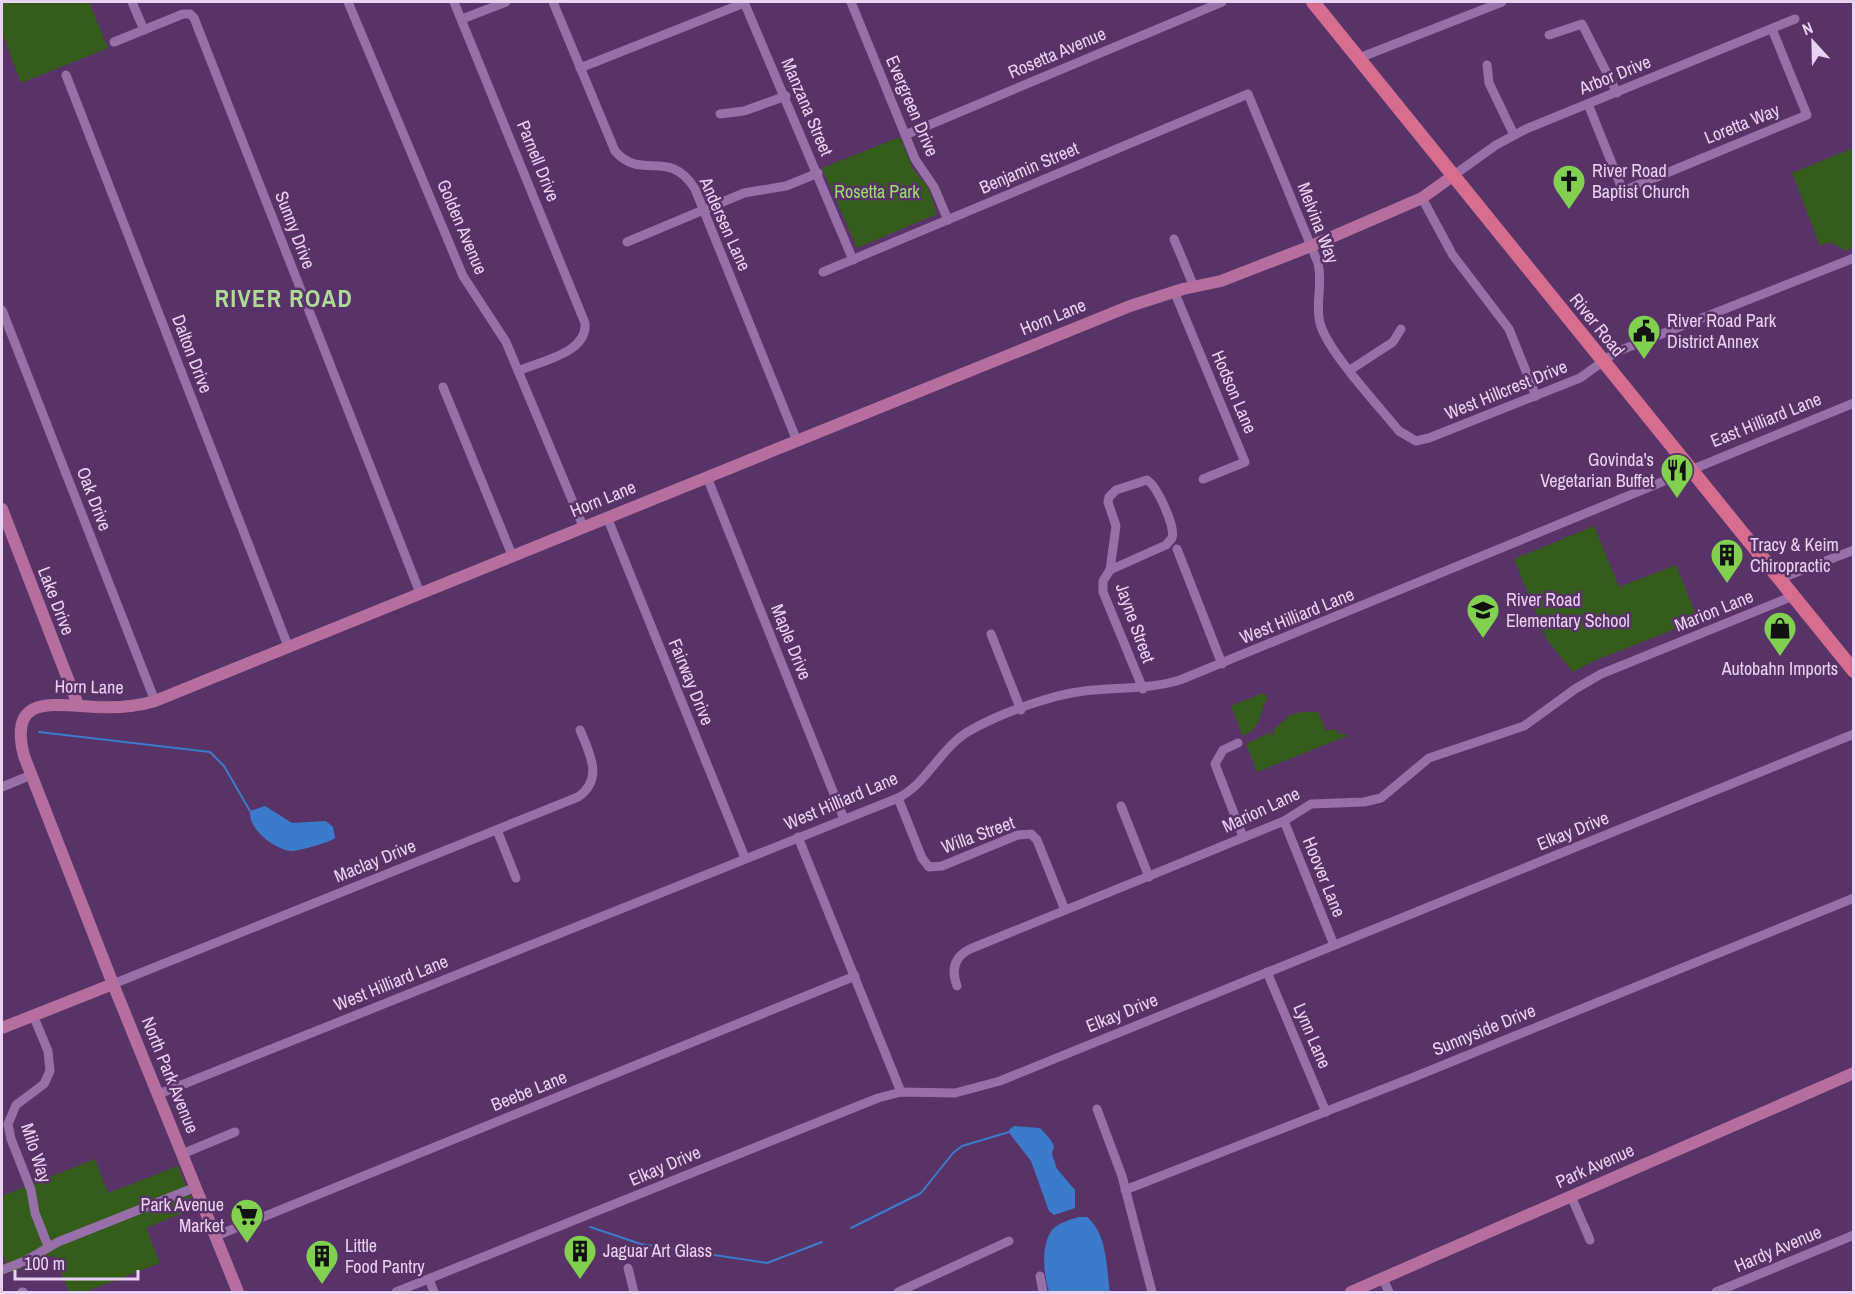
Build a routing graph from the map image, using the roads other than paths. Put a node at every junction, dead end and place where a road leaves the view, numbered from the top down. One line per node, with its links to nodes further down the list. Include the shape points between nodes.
1 (132, 2): 14 (street)
2 (348, 2): 44 (street, Golden Avenue, via 463,276 500,331)
3 (454, 2): 11 (street, Parnell Drive)
4 (506, 2): 11 (street)
5 (553, 2): 19 (street, Andersen Lane)
6 (744, 2): 19 (street); 23 (street, Manzana Street)
7 (853, 2): 26 (street, Evergreen Drive)
8 (1222, 2): 26 (street, Rosetta Avenue)
9 (1313, 2): 17 (main road, River Road)
10 (1502, 2): 17 (street)
11 (462, 19): 44 (street, Parnell Drive, via 584,317 585,334 579,343)
12 (1795, 19): 13 (street, Arbor Drive)
13 (1772, 29): 21 (street, Arbor Drive); 24 (street, Loretta Way, via 1807,115 1623,191)
14 (144, 30): 16 (street); 62 (street, Sunny Drive, via 190,14 194,18)
15 (1549, 35): 21 (street, via 1582,24)
16 (114, 42)
17 (1359, 58): 29 (main road, River Road)
18 (1487, 65): 27 (street, via 1488,83)
19 (580, 68): 31 (street, Andersen Lane, via 615,151 631,163 669,166 684,174)
20 (66, 75): 65 (street, Dalton Drive)
21 (1617, 93): 24 (street, Arbor Drive)
22 (1248, 94): 32 (street, Benjamin Street); 35 (street, Melvina Way)
23 (786, 96): 25 (street, via 744,111); 28 (street, Manzana Street)
24 (1588, 104): 27 (street, Arbor Drive)
25 (720, 114)
26 (905, 135): 32 (street, Evergreen Drive)
27 (1514, 135): 29 (street, Arbor Drive)
28 (818, 173): 31 (street, via 786,186 755,190); 37 (street, Manzana Street)
29 (1454, 176): 30 (street, Horn Lane); 43 (main road, River Road)
30 (1422, 198): 35 (street, Horn Lane); 47 (street, via 1451,252 1509,329)
31 (703, 210): 34 (street); 49 (street, Andersen Lane)
32 (948, 219): 37 (street, Benjamin Street)
33 (1174, 239): 39 (street)
34 (627, 242)
35 (1311, 246): 39 (street, Horn Lane, via 1221,281); 45 (street, Melvina Way, via 1320,272 1318,312 1322,329)
36 (1854, 258): 43 (street, West Hillcrest Drive, via 1616,352)
37 (853, 260): 38 (street, Benjamin Street)
38 (823, 272)
39 (1194, 287): 40 (street, Horn Lane)
40 (1174, 291): 49 (street, Horn Lane); 53 (street, Hodson Lane, via 1245,462)
41 (2, 310): 69 (street, Oak Drive)
42 (1401, 329): 45 (street, via 1393,342)
43 (1603, 361): 47 (street, West Hillcrest Drive, via 1580,378); 51 (main road, River Road)
44 (518, 370): 56 (street, Golden Avenue)
45 (1350, 370): 50 (street, Melvina Way, via 1399,431)
46 (443, 387): 59 (street)
47 (1536, 396): 50 (street, West Hillcrest Drive)
48 (1854, 403): 51 (street, East Hilliard Lane)
49 (797, 441): 52 (street, Horn Lane)
50 (1416, 441)
51 (1690, 468): 61 (main road, River Road); 66 (street, West Hilliard Lane)
52 (707, 477): 55 (street, Horn Lane); 79 (street, Maple Drive)
53 (1203, 479)
54 (2, 509): 70 (street, Lake Drive)
55 (606, 517): 56 (street, Horn Lane); 84 (street, Fairway Drive)
56 (583, 526): 59 (street, Horn Lane)
57 (1177, 549): 66 (street)
58 (1854, 550): 61 (street)
59 (512, 555): 62 (street, Horn Lane)
60 (1110, 570): 60 (street, Jayne Street, via 1116,525 1109,497 1116,490 1147,480 1154,486 1174,534 1166,545); 68 (street, Jayne Street, via 1102,585 1103,592)
61 (1779, 579): 63 (main road, River Road)
62 (420, 593): 65 (street, Horn Lane)
63 (1793, 596): 67 (main road, River Road); 80 (street, Marion Lane, via 1601,674 1524,726 1435,754 1381,798 1311,804)
64 (991, 634): 71 (street)
65 (288, 646): 69 (street, Horn Lane)
66 (1222, 664): 68 (street, West Hilliard Lane)
67 (1854, 671)
68 (1143, 689): 71 (street, West Hilliard Lane, via 1075,692)
69 (154, 701): 70 (street, Horn Lane, via 123,707)
70 (78, 705): 75 (street, Horn Lane, via 37,706 23,717 20,737)
71 (1021, 710): 77 (street, West Hilliard Lane, via 962,735 915,786)
72 (580, 730): 81 (street, Maclay Drive, via 594,767 589,788 578,797)
73 (1854, 734): 89 (street, Elkay Drive)
74 (1238, 743): 83 (street, via 1223,750 1215,764)
75 (31, 775): 76 (street); 92 (street, Horn Lane)
76 (2, 787)
77 (898, 798): 79 (street, West Hilliard Lane); 88 (street, Willa Street, via 924,869 942,866 1032,831)
78 (1121, 806): 85 (street)
79 (844, 819): 82 (street, West Hilliard Lane)
80 (1284, 821): 83 (street, Marion Lane); 89 (street, Hoover Lane)
81 (497, 830): 86 (street); 92 (street, Maclay Drive)
82 (798, 837): 84 (street, West Hilliard Lane); 91 (street)
83 (1244, 837): 85 (street, Marion Lane)
84 (745, 858): 98 (street, West Hilliard Lane)
85 (1149, 877): 88 (street, Marion Lane)
86 (516, 878)
87 (1854, 898): 100 (street, Sunnyside Drive)
88 (1065, 910): 93 (street, Marion Lane, via 964,952 954,966)
89 (1334, 945): 90 (street, Elkay Drive)
90 (1268, 972): 97 (street, Elkay Drive, via 987,1085 955,1093); 100 (street, Lynn Lane)
91 (855, 976): 97 (street); 107 (street, Beebe Lane)
92 (113, 984): 94 (street); 98 (street, North Park Avenue)
93 (957, 986)
94 (33, 1016): 95 (street); 110 (street, Milo Way, via 48,1051 50,1071 44,1084 16,1105 8,1124)
95 (2, 1028)
96 (1854, 1073): 105 (street, Park Avenue)
97 (901, 1092): 114 (street, Elkay Drive, via 867,1102)
98 (159, 1094): 102 (street, North Park Avenue)
99 (1097, 1109): 104 (street)
100 (1326, 1112): 104 (street, Sunnyside Drive)
101 (235, 1132): 102 (street)
102 (182, 1154): 103 (street, North Park Avenue)
103 (196, 1187): 107 (street, North Park Avenue); 110 (street)
104 (1125, 1190): 122 (street)
105 (1571, 1196): 108 (street); 115 (street, Park Avenue)
106 (1854, 1235): 125 (street, Hardy Avenue)
107 (216, 1236): 117 (street, North Park Avenue)
108 (1590, 1240)
109 (1009, 1241): 116 (street)
110 (48, 1246): 112 (street)
111 (628, 1269): 120 (street)
112 (2, 1270)
113 (1040, 1276): 121 (street)
114 (429, 1279): 118 (street, Elkay Drive); 119 (street)
115 (1383, 1279): 123 (street, Park Avenue); 124 (street)
116 (901, 1292)
117 (238, 1293)
118 (396, 1293)
119 (434, 1293)
120 (634, 1293)
121 (1043, 1293)
122 (1152, 1293)
123 (1352, 1293)
124 (1389, 1293)
125 (1716, 1293)

